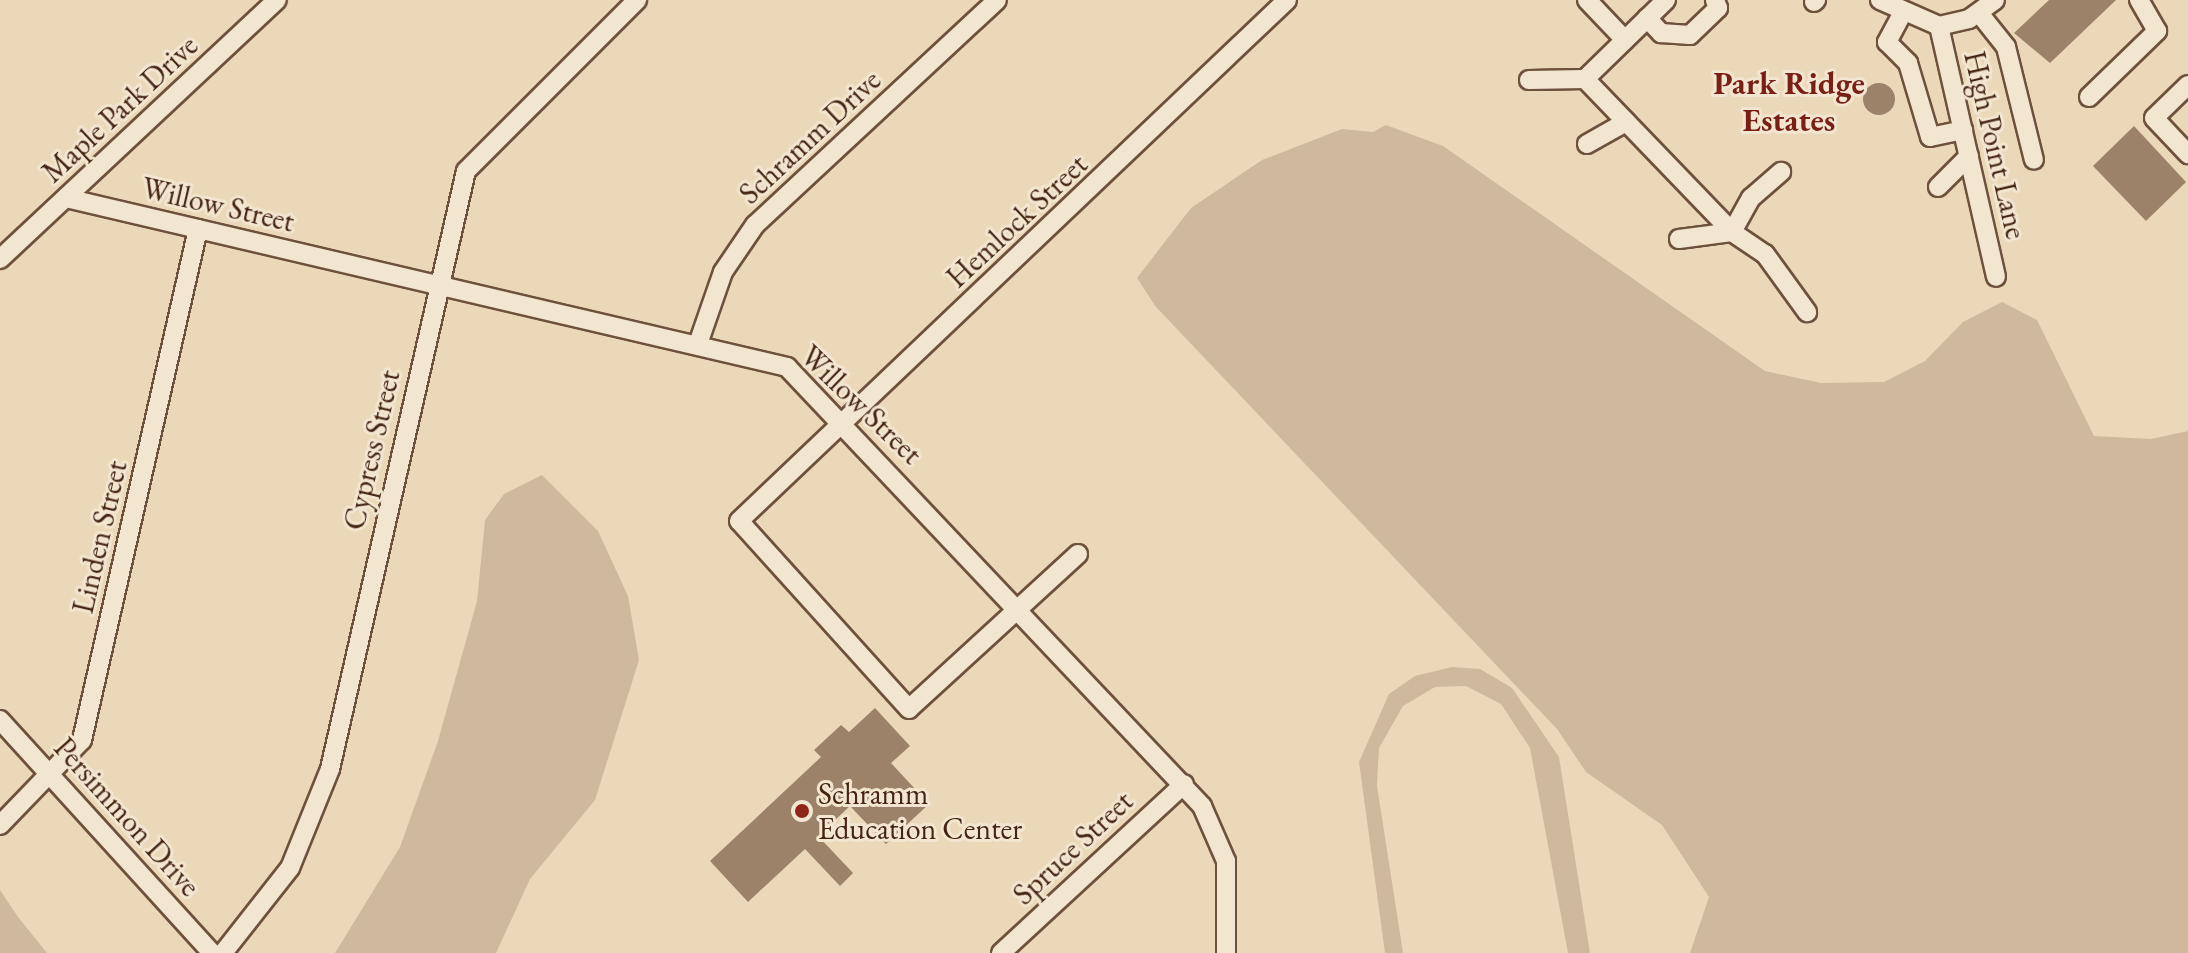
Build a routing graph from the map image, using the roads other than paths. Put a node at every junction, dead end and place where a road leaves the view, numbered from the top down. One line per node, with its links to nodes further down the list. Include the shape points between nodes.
1 (277, 0): 28 (street, Maple Park Drive)
2 (637, 0): 34 (street, Cypress Street, via 472,162 457,194)
3 (997, 0): 36 (street, Schramm Drive, via 755,225 723,272)
4 (1287, 0): 37 (street, Hemlock Street)
5 (1587, 0): 15 (street)
6 (1666, 0): 13 (street)
7 (1715, 0): 13 (street, via 1718,8 1690,35 1661,33)
8 (1880, 0): 12 (street)
9 (1995, 0): 11 (street)
10 (2139, 0): 19 (street, via 2157,31)
11 (1979, 13): 14 (street); 25 (street, via 2006,47)
12 (1902, 14): 14 (street); 21 (street, via 1887,42 1908,63 1930,137)
13 (1647, 18): 15 (street)
14 (1939, 26): 21 (street, High Point Lane)
15 (1625, 40): 16 (street)
16 (1585, 79): 17 (street); 20 (street)
17 (1529, 80)
18 (2188, 85): 23 (street, via 2154,118)
19 (2089, 97)
20 (1626, 122): 22 (street); 30 (street)
21 (1963, 130): 24 (street, High Point Lane)
22 (1587, 144)
23 (2188, 154)
24 (1969, 156): 27 (street); 33 (street, High Point Lane)
25 (2034, 160)
26 (1781, 172): 30 (street, via 1751,198)
27 (1938, 187)
28 (66, 198): 29 (street, Willow Street); 32 (street, Maple Park Drive)
29 (198, 229): 34 (street, Willow Street); 41 (street, Linden Street, via 87,723 77,751)
30 (1732, 232): 31 (street); 35 (street, via 1765,254)
31 (1679, 239)
32 (0, 259)
33 (1996, 277)
34 (438, 283): 36 (street, Willow Street); 45 (street, Cypress Street, via 326,782 290,868)
35 (1807, 312)
36 (699, 341): 37 (street, Willow Street, via 787,367)
37 (843, 421): 39 (street, Willow Street); 39 (street, Hemlock Street, via 739,521 909,709)
38 (1078, 554): 39 (street)
39 (1020, 607): 42 (street, Willow Street)
40 (0, 720): 41 (street, Persimmon Drive)
41 (53, 775): 43 (street, Linden Street); 44 (street, Persimmon Drive)
42 (1184, 784): 46 (street, Spruce Street); 47 (street, Willow Street, via 1210,818 1226,861)
43 (0, 825)
44 (212, 953)
45 (223, 953)
46 (1001, 953)
47 (1226, 953)

